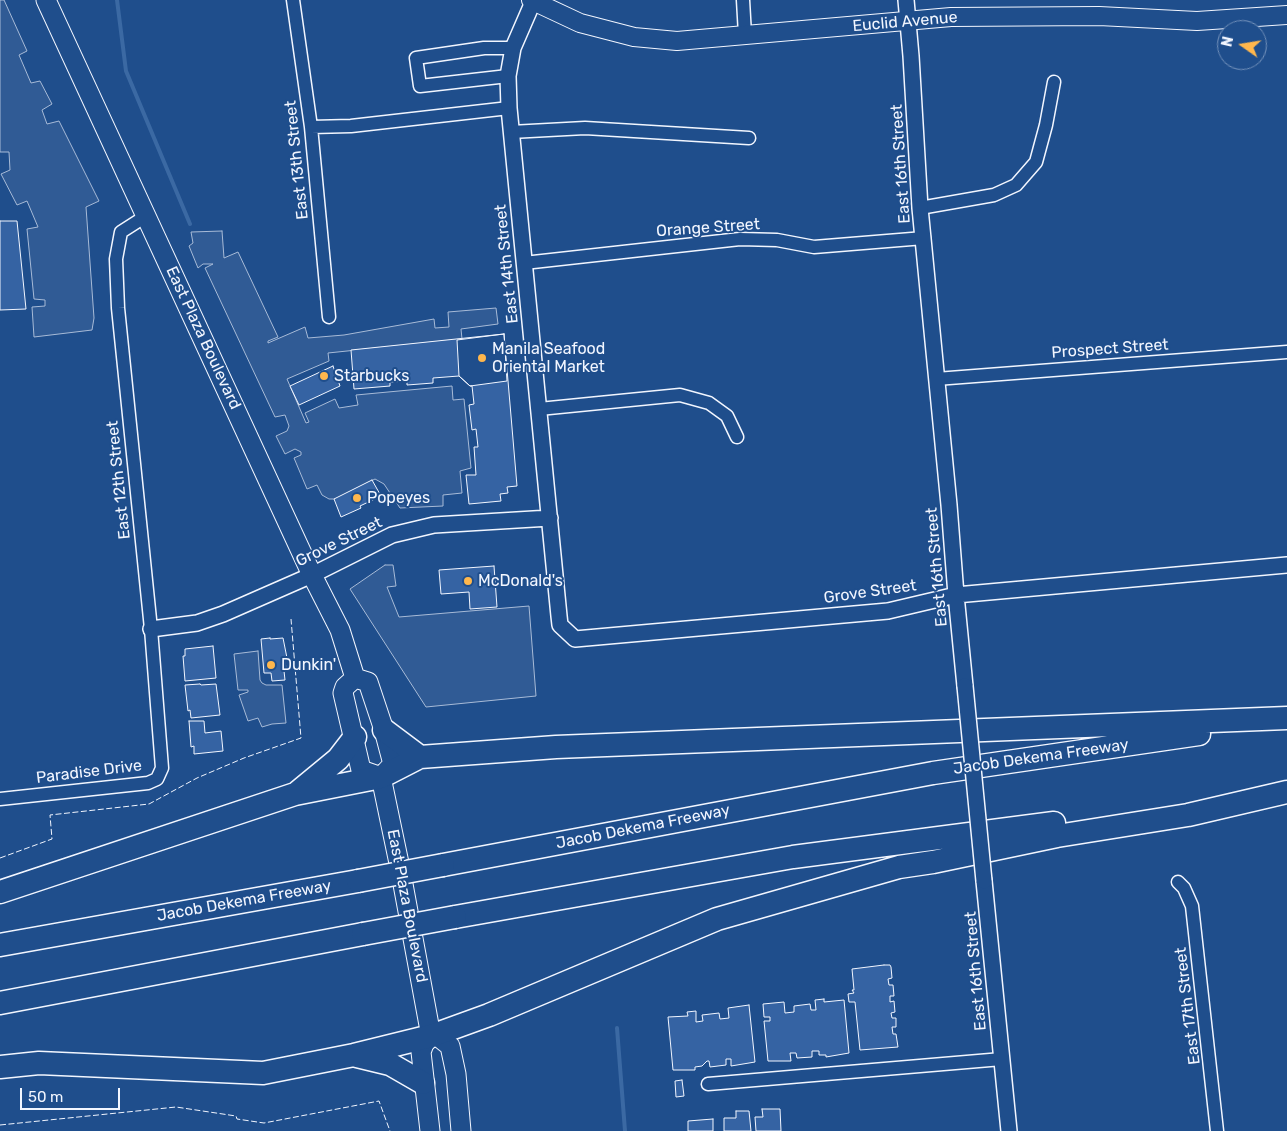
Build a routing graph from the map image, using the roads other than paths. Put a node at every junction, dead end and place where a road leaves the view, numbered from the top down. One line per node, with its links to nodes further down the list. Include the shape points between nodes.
1 (46, 0): 17 (main road, East Plaza Boulevard)
2 (293, 0): 13 (street, East 13th Street)
3 (743, 0): 8 (street)
4 (906, 0): 7 (street, East 16th Street)
5 (532, 1): 8 (main road, Euclid Avenue, via 580,23 634,37 677,41); 9 (street, East 14th Street)
6 (1287, 15): 7 (main road, Euclid Avenue, via 1197,21 1040,16 951,17)
7 (908, 22): 8 (main road, Euclid Avenue); 16 (street, East 16th Street)
8 (745, 35)
9 (512, 48): 10 (street, East 14th Street); 10 (street, via 484,48 416,58 420,86)
10 (508, 76): 12 (street, East 14th Street)
11 (1054, 82): 16 (street, via 1036,162 1016,185 994,195)
12 (509, 108): 13 (street, via 351,126); 14 (street, East 14th Street)
13 (311, 127): 20 (street, East 13th Street)
14 (511, 132): 15 (street, via 586,128); 19 (street, East 14th Street)
15 (749, 138)
16 (920, 208): 18 (street, East 16th Street)
17 (146, 216): 27 (main road, East Plaza Boulevard); 30 (street, East 12th Street, via 121,232 116,259 118,308)
18 (924, 238): 19 (street, Orange Street, via 814,247 777,240 740,239); 22 (street, East 16th Street)
19 (524, 263): 23 (street, East 14th Street)
20 (328, 317)
21 (1287, 352): 22 (street, Prospect Street)
22 (936, 379): 28 (street, East 16th Street)
23 (539, 410): 24 (street, via 680,395 709,403 727,416); 25 (street, East 14th Street)
24 (737, 437)
25 (550, 518): 27 (street, Grove Street, via 434,525 392,535); 29 (street, East 14th Street)
26 (1287, 565): 28 (street, Grove Street)
27 (312, 575): 30 (street, Grove Street, via 224,614 197,623); 31 (main road, East Plaza Boulevard, via 340,630)
28 (956, 595): 29 (street, Grove Street, via 888,611 575,639 560,625); 47 (street, East 16th Street, bridge)
29 (559, 616)
30 (151, 629): 35 (street, East 12th Street)
31 (355, 678): 33 (main road, via 368,682); 34 (main road, via 343,693)
32 (1287, 719): 36 (highway, via 556,747); 43 (highway, Jacob Dekema Freeway, bridge, via 933,773)
33 (384, 730): 36 (highway); 37 (main road, via 393,764)
34 (355, 737): 37 (main road, via 362,770); 39 (highway, via 338,759)
35 (162, 756): 40 (street, Paradise Drive, via 162,768 157,779 148,783)
36 (420, 757): 37 (highway)
37 (381, 777): 39 (highway); 45 (main road, East Plaza Boulevard)
38 (1287, 792): 44 (highway, bridge, via 793,857); 45 (highway, via 1188,814 899,867 717,919 489,1015)
39 (295, 794): 42 (highway)
40 (0, 799)
41 (1178, 882): 54 (street, East 17th Street, via 1192,906)
42 (0, 892)
43 (0, 945)
44 (0, 1003)
45 (431, 1036): 46 (highway); 49 (main road, via 420,1052); 52 (main road, via 450,1046 456,1074)
46 (354, 1055): 48 (highway, via 262,1073 39,1063); 49 (highway, via 390,1064)
47 (1002, 1059): 50 (street); 53 (street, East 16th Street)
48 (0, 1067)
49 (423, 1083): 51 (main road)
50 (708, 1084)
51 (430, 1131)
52 (460, 1131)
53 (1009, 1131)
54 (1217, 1131)

